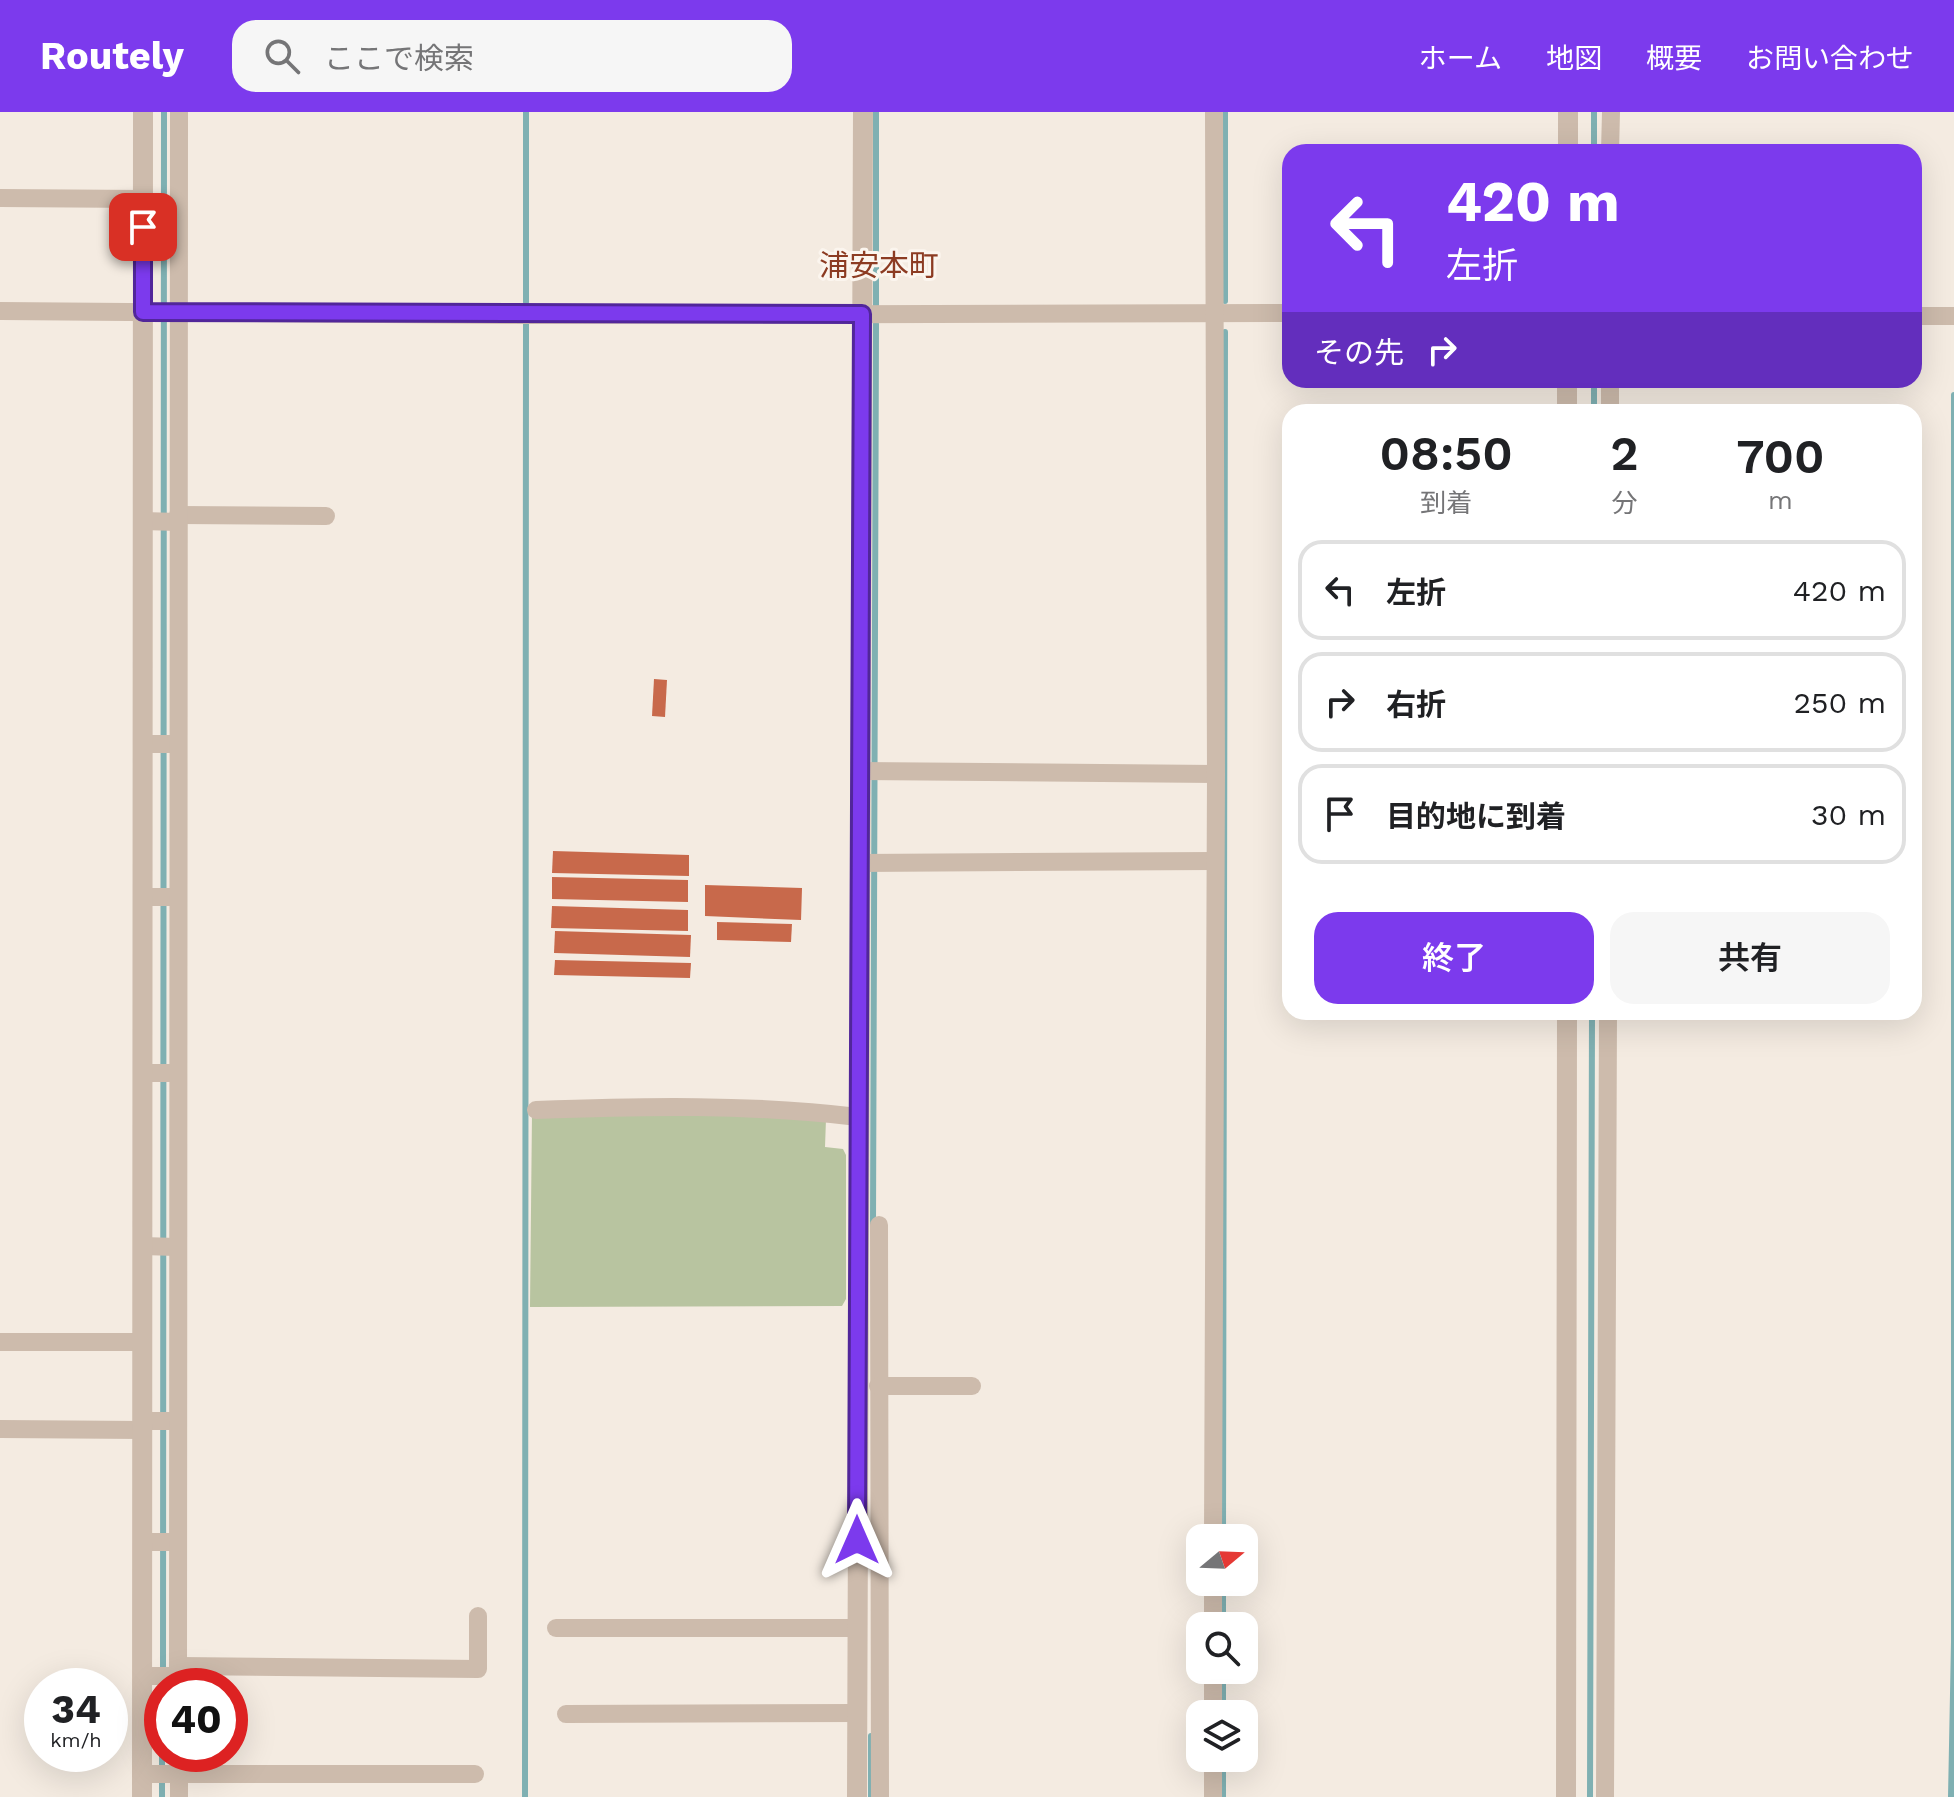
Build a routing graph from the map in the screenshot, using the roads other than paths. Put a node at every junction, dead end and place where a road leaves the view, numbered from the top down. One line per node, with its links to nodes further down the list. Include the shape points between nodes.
1 (143, 112): 10 (street)
2 (179, 112): 12 (street)
3 (863, 112): 15 (street)
4 (1214, 112): 13 (street)
5 (1568, 112): 7 (street)
6 (1611, 112): 8 (street)
7 (1568, 144)
8 (1610, 144)
9 (0, 198): 10 (street)
10 (143, 199): 12 (street)
11 (0, 311): 12 (street)
12 (162, 312): 15 (street); 19 (street); 19 (street)
13 (1215, 313): 14 (street); 15 (street); 22 (street)
14 (1282, 313)
15 (862, 314): 21 (street)
16 (1922, 316): 17 (street)
17 (1952, 316)
18 (326, 516): 19 (street)
19 (165, 520): 20 (street); 20 (street)
20 (162, 744): 25 (street); 25 (street)
21 (870, 771): 22 (street); 24 (street)
22 (1216, 774): 23 (street)
23 (1214, 861): 24 (street); 40 (street)
24 (869, 863): 30 (street)
25 (162, 897): 28 (street); 28 (street)
26 (1567, 1020): 58 (street)
27 (1608, 1020): 59 (street)
28 (162, 1073): 32 (street); 32 (street)
29 (536, 1110): 30 (street, via 663,1105)
30 (858, 1117): 33 (street)
31 (879, 1225): 33 (street)
32 (161, 1247): 35 (street); 38 (street)
33 (870, 1278): 37 (street)
34 (0, 1342): 35 (street)
35 (143, 1342): 38 (street)
36 (972, 1386): 37 (street)
37 (870, 1390): 44 (street)
38 (158, 1423): 39 (street); 41 (street); 41 (street)
39 (0, 1429)
40 (1213, 1524)
41 (161, 1542): 45 (street); 46 (street)
42 (478, 1616): 47 (street, via 478,1669)
43 (556, 1628): 44 (street)
44 (866, 1635): 48 (street); 56 (street)
45 (167, 1668)
46 (167, 1668)
47 (248, 1674)
48 (858, 1713): 49 (street); 55 (street)
49 (566, 1714)
50 (1213, 1772): 57 (street)
51 (162, 1774): 52 (street); 53 (street); 54 (street)
52 (475, 1774)
53 (142, 1797)
54 (179, 1797)
55 (857, 1797)
56 (880, 1797)
57 (1213, 1797)
58 (1566, 1797)
59 (1605, 1797)

